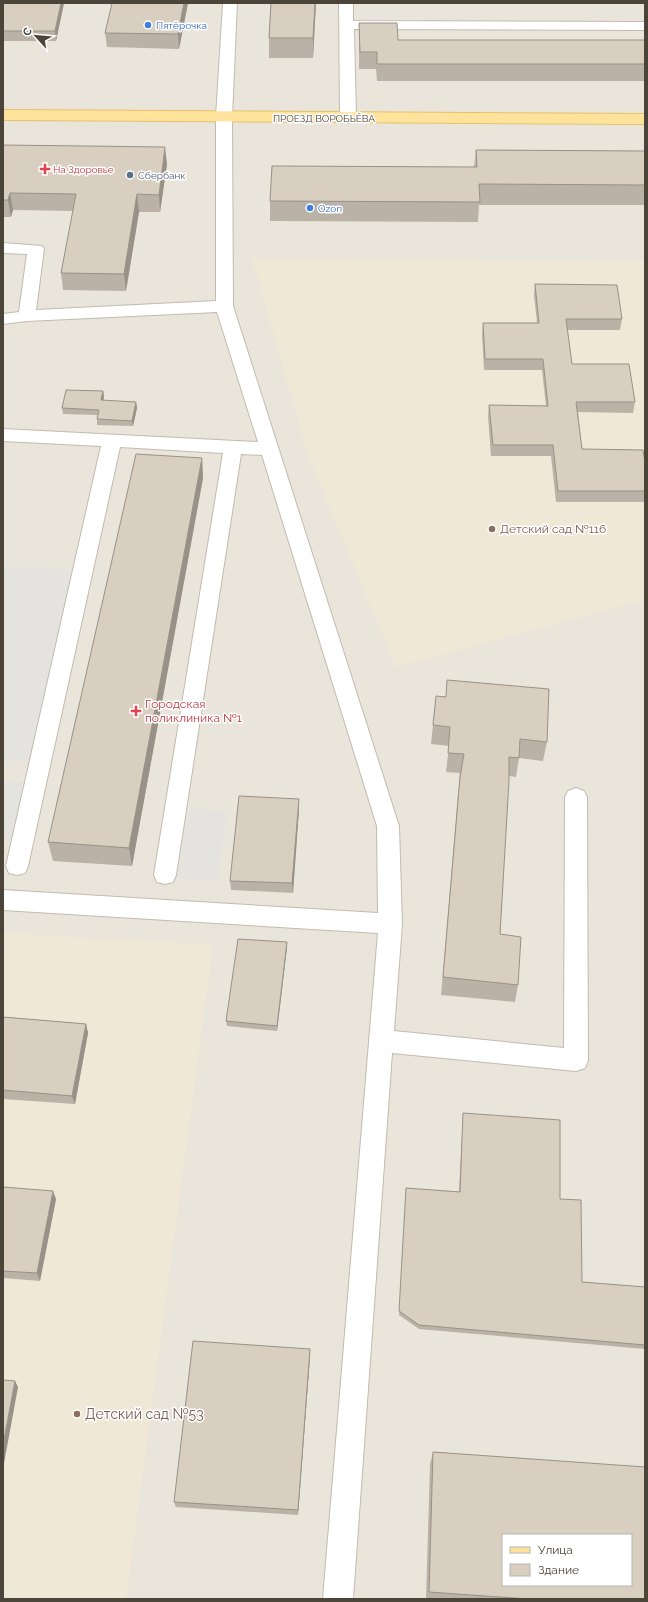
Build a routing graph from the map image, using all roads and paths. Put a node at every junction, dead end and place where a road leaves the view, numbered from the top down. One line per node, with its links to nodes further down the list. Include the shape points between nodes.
1 (230, 3): 6 (street)
2 (346, 3): 3 (street)
3 (347, 25): 4 (street); 7 (street)
4 (645, 26)
5 (3, 115): 6 (main road, ПРОЕЗД ВОРОБЬЁВА)
6 (224, 117): 7 (main road, ПРОЕЗД ВОРОБЬЁВА); 10 (street)
7 (348, 118): 8 (main road, ПРОЕЗД ВОРОБЬЁВА)
8 (645, 119)
9 (3, 248): 11 (street, via 36,248)
10 (224, 306): 11 (street); 16 (street)
11 (27, 316): 12 (street)
12 (3, 320)
13 (3, 435): 14 (street)
14 (112, 440): 15 (street); 18 (street)
15 (233, 448): 16 (street); 19 (street)
16 (269, 449): 21 (street, via 388,826)
17 (576, 797): 22 (street, via 576,1060)
18 (17, 866)
19 (165, 875)
20 (3, 900): 21 (street)
21 (390, 924): 22 (street)
22 (382, 1041): 23 (street)
23 (338, 1599)

